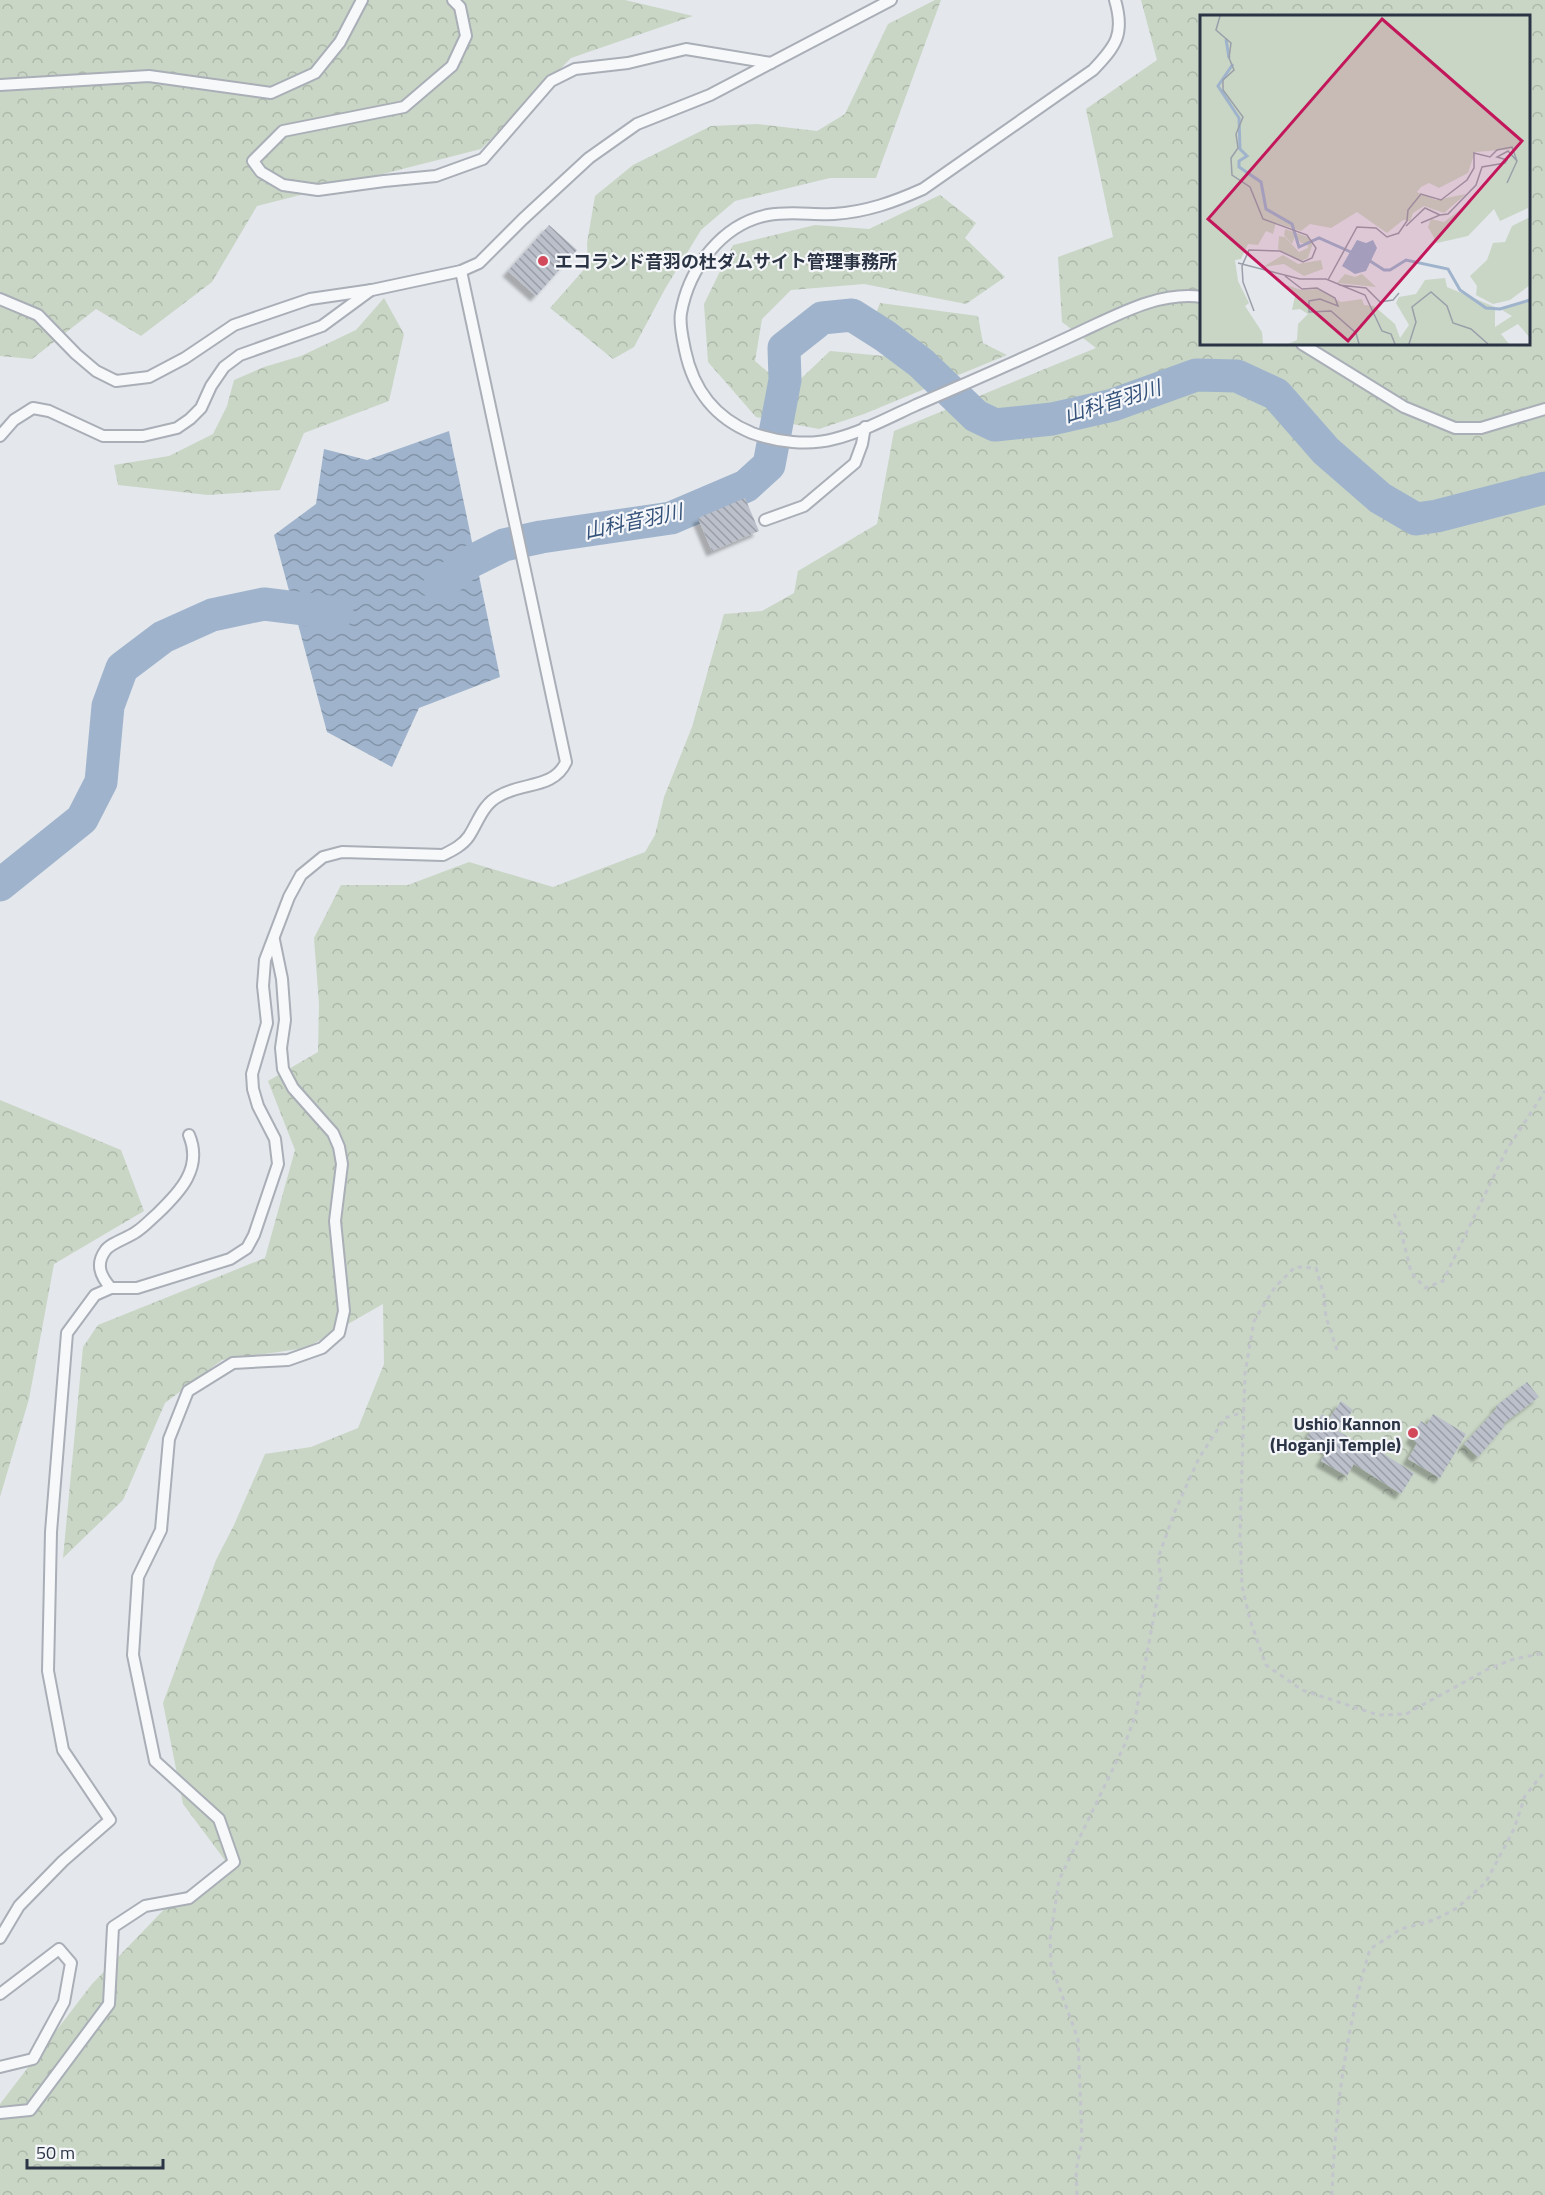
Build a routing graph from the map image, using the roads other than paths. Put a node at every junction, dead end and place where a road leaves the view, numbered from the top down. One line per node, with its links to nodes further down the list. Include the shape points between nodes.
1 (362, 0): 6 (lane, via 340,42 315,73 271,93 149,76)
2 (453, 0): 5 (lane, via 460,7 466,36 452,66 404,107 283,131 253,161 261,172 283,185 318,190 436,176 483,159 551,81 575,69 628,63 686,49)
3 (1115, 0): 13 (lane, via 1120,28 1111,51 1093,69 923,189 862,211 771,214 753,219 735,228 712,248 692,280 680,315 692,379 710,404 734,426 766,438 798,443 834,440)
4 (890, 1): 5 (lane)
5 (771, 63): 7 (lane, via 710,95 638,124 590,158 479,263)
6 (0, 85)
7 (461, 271): 8 (lane); 16 (lane, via 567,762 553,778 500,795 489,803 468,838 443,855 351,852 323,857 301,875)
8 (372, 290): 10 (lane, via 310,299 234,325 149,377 116,381 96,371 38,315); 14 (lane, via 322,326 240,355 224,367 201,408 177,428 143,436 103,436 49,411 33,408 14,420)
9 (1200, 297): 13 (lane, via 1168,298 1141,305)
10 (0, 299)
11 (1304, 345): 12 (lane, via 1404,407 1455,428 1481,428)
12 (1545, 409)
13 (865, 427): 15 (lane, via 855,463 804,506)
14 (0, 436)
15 (765, 520)
16 (274, 940): 18 (lane, via 265,960 267,1023 252,1074 258,1106 275,1139 278,1164 254,1235 247,1248 230,1259 137,1288); 22 (lane, via 285,1020 283,1070 293,1088 333,1133 339,1147 342,1164 335,1221 344,1311 339,1333 322,1348 288,1360 233,1363 188,1391 169,1439 161,1530 138,1577 133,1655 155,1761 219,1819 234,1862 189,1898 145,1906 113,1927 109,2004 30,2110)
17 (189, 1135): 18 (lane, via 194,1147 188,1179 139,1231 106,1249 100,1263 101,1277)
18 (111, 1288): 19 (lane, via 94,1295 67,1333 51,1532 48,1671 63,1750 110,1820 19,1906)
19 (0, 1938)
20 (0, 1994): 21 (lane, via 59,1949 71,1963 64,2002 33,2059)
21 (0, 2067)
22 (0, 2113)

